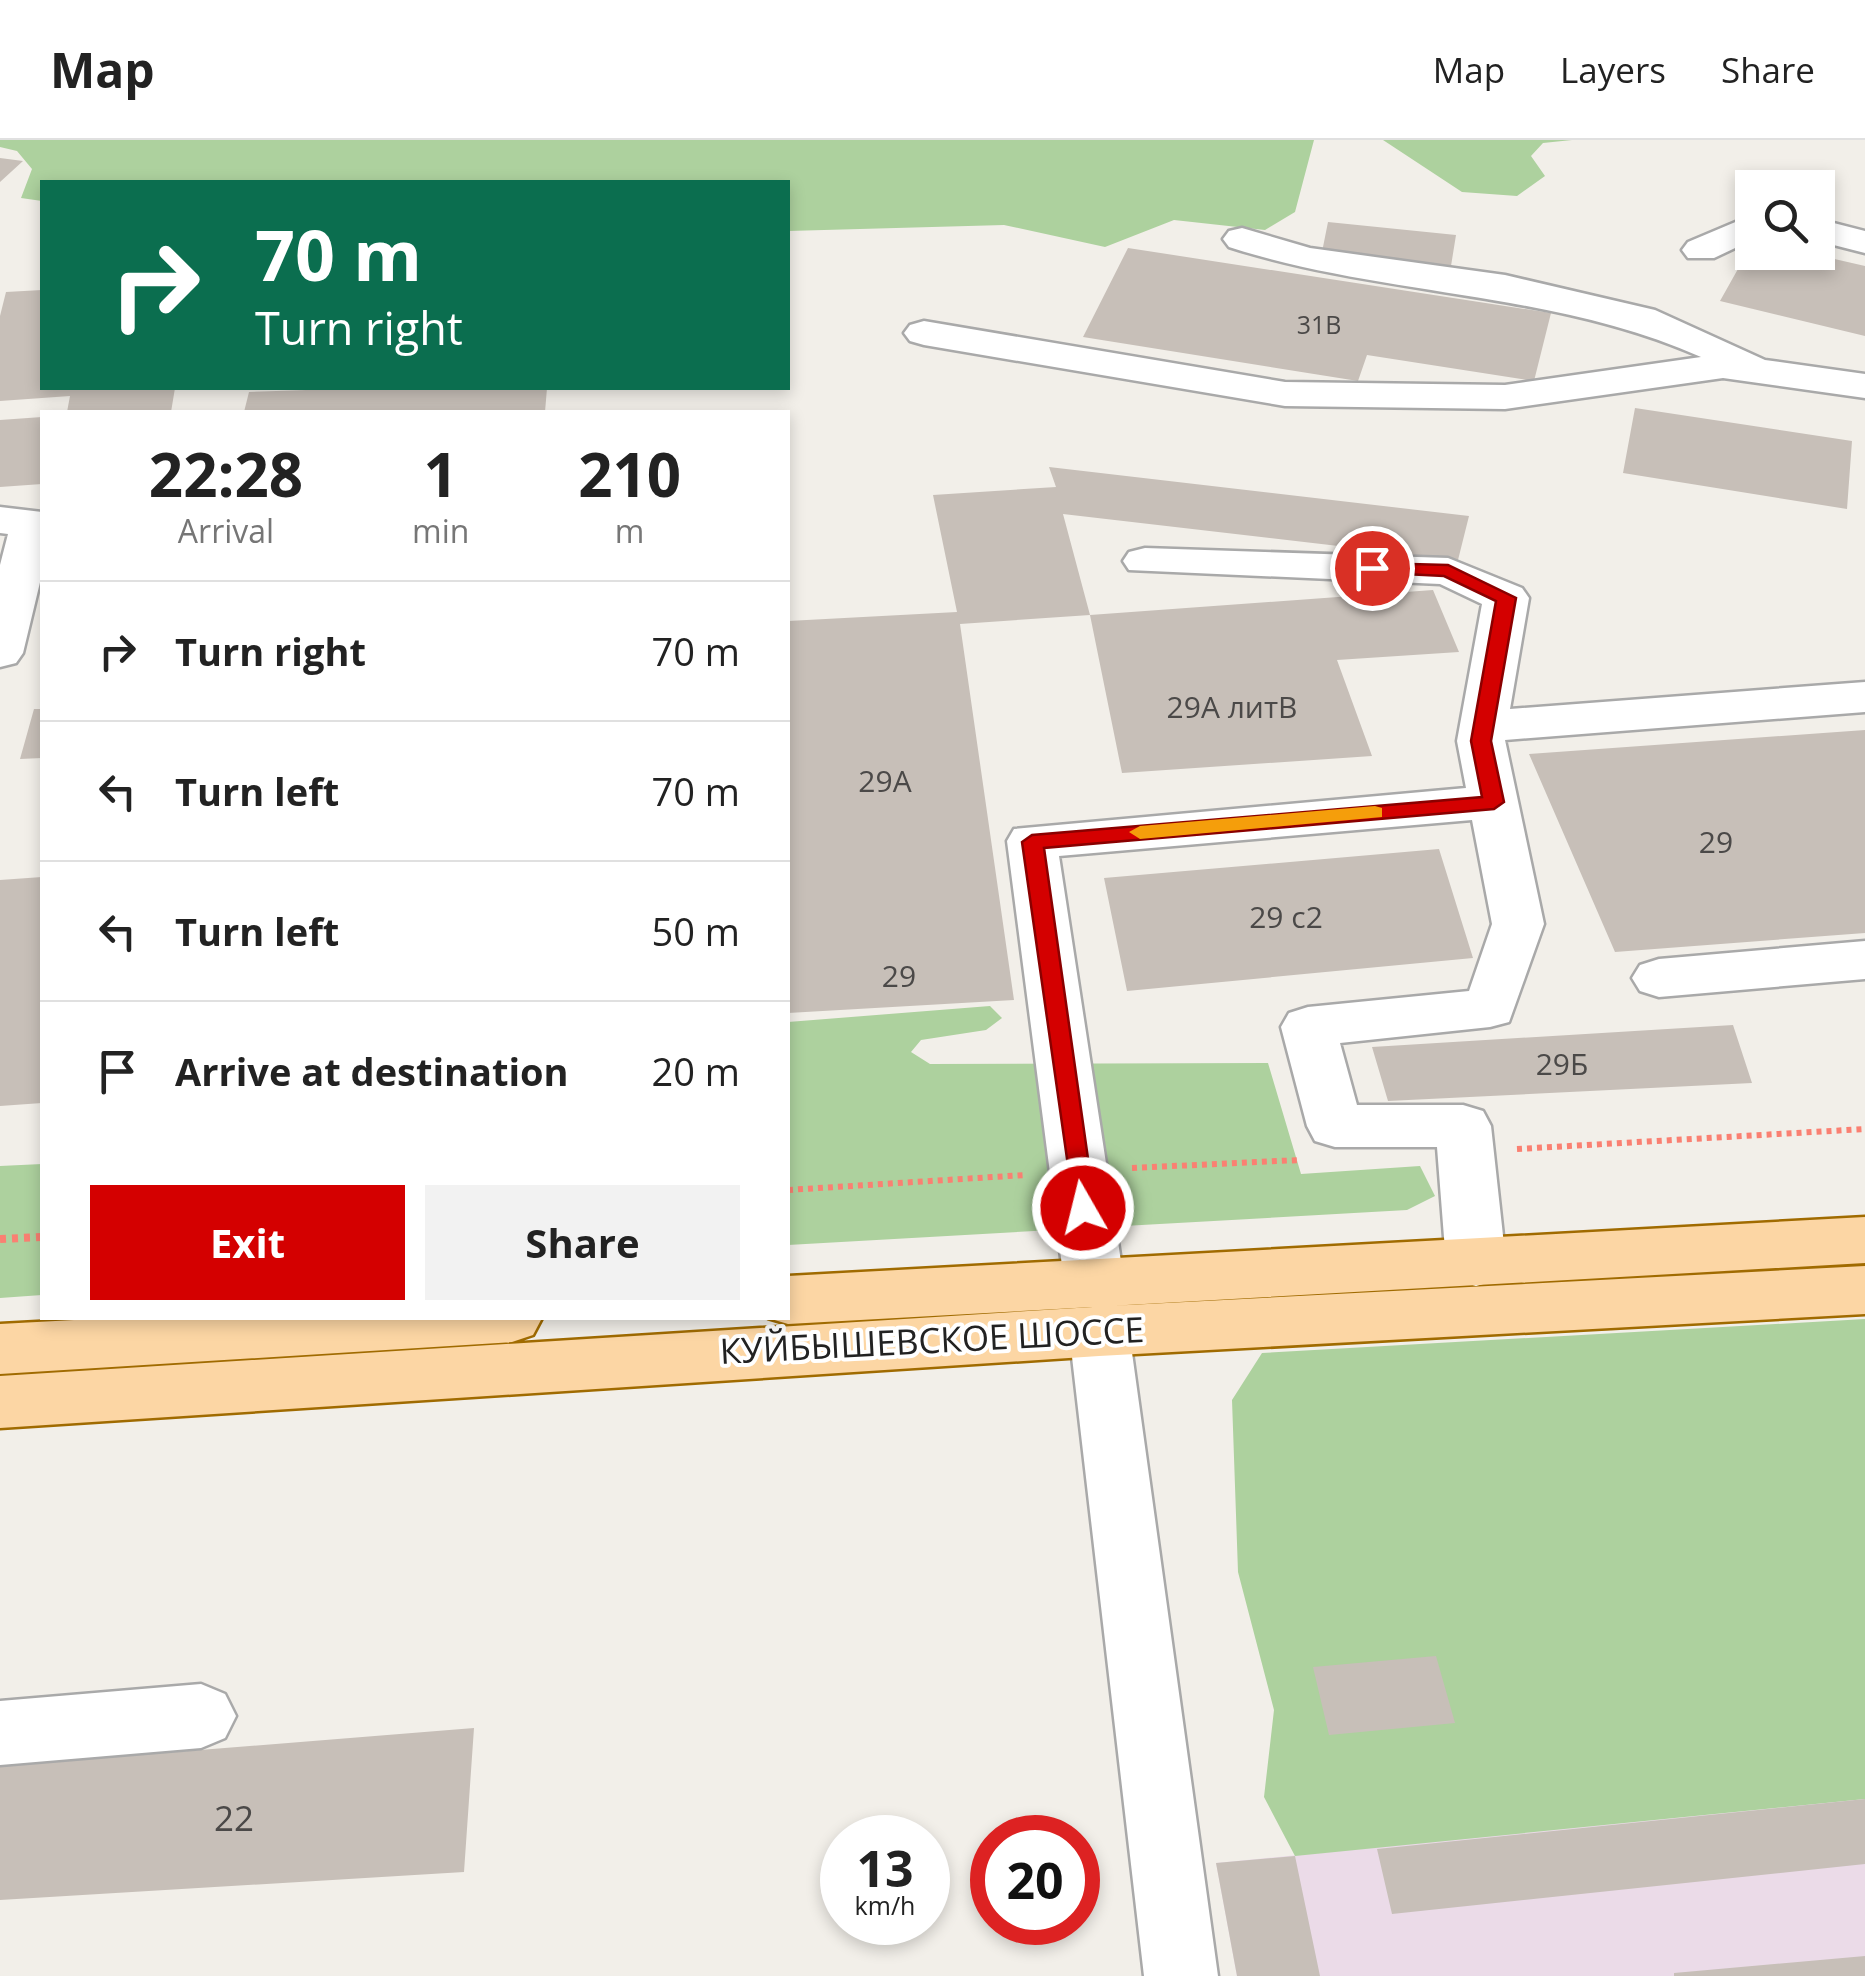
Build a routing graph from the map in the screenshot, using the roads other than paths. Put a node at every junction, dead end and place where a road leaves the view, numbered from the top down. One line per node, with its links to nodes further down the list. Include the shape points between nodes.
1 (1735, 234): 5 (lane)
2 (1835, 234): 4 (lane)
3 (1242, 239): 7 (lane, via 1305,259 1505,287 1655,322)
4 (1865, 242)
5 (1702, 250)
6 (924, 334): 7 (lane, via 1285,394 1506,397 1723,366)
7 (1768, 372): 8 (lane)
8 (1865, 386)
9 (0, 520): 12 (lane, via 34,523)
10 (1144, 561): 14 (lane, via 1448,571 1506,598)
11 (40, 650): 12 (lane)
12 (0, 654)
13 (1865, 697): 14 (lane)
14 (1484, 726): 15 (lane)
15 (1494, 802): 19 (lane, via 1518,924 1490,1008 1308,1028 1335,1126 1463,1126); 22 (lane, via 1032,842)
16 (1865, 960): 17 (lane)
17 (1659, 978)
18 (1865, 1240): 19 (main road, КУЙБЫШЕВСКОЕ ШОССЕ)
19 (1476, 1263): 22 (main road, КУЙБЫШЕВСКОЕ ШОССЕ)
20 (1865, 1290): 22 (main road, КУЙБЫШЕВСКОЕ ШОССЕ)
21 (790, 1300): 22 (main road, КУЙБЫШЕВСКОЕ ШОССЕ)
22 (1097, 1306): 25 (main road, КУЙБЫШЕВСКОЕ ШОССЕ); 28 (lane)
23 (478, 1320): 24 (main road)
24 (0, 1348)
25 (0, 1402)
26 (201, 1716): 27 (lane)
27 (0, 1733)
28 (1181, 1976)

